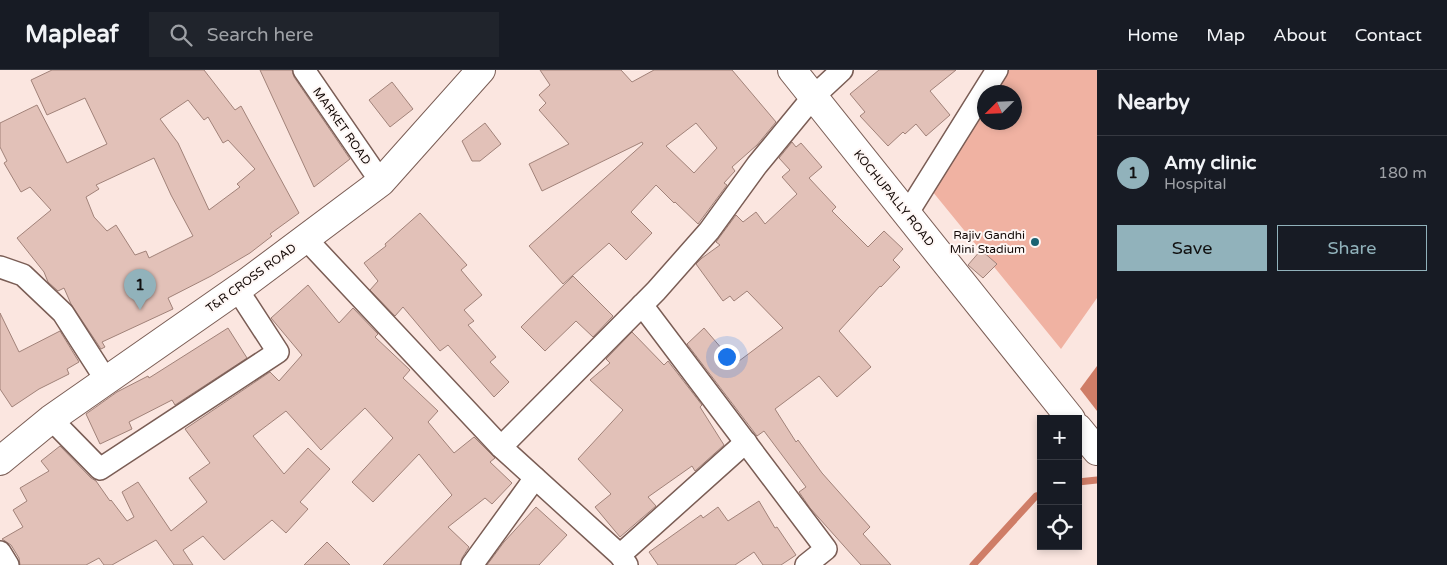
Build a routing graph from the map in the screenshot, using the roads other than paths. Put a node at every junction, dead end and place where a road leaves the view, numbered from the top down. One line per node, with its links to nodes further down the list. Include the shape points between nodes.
1 (304, 70): 7 (street, MARKET ROAD)
2 (481, 70): 7 (street, T&R CROSS ROAD)
3 (792, 70): 6 (street, KOCHUPALLY ROAD)
4 (842, 70): 6 (street)
5 (997, 70): 8 (street)
6 (813, 96): 8 (street, KOCHUPALLY ROAD); 12 (street, via 709,230)
7 (381, 182): 9 (street, T&R CROSS ROAD)
8 (907, 214): 14 (street, KOCHUPALLY ROAD)
9 (306, 239): 11 (street, T&R CROSS ROAD); 18 (street)
10 (0, 267): 13 (street, via 23,275 63,314)
11 (237, 289): 13 (street, T&R CROSS ROAD); 15 (street, via 278,352 100,469)
12 (642, 304): 17 (street); 18 (street)
13 (106, 380): 15 (street, T&R CROSS ROAD)
14 (1068, 415)
15 (51, 419): 20 (street, T&R CROSS ROAD)
16 (1082, 433): 19 (street)
17 (746, 442): 23 (street); 26 (street, via 826,549)
18 (501, 447): 21 (street)
19 (1097, 451)
20 (0, 461)
21 (535, 478): 23 (street); 25 (street)
22 (0, 552): 24 (street)
23 (623, 560)
24 (8, 565)
25 (472, 565)
26 (806, 565)

